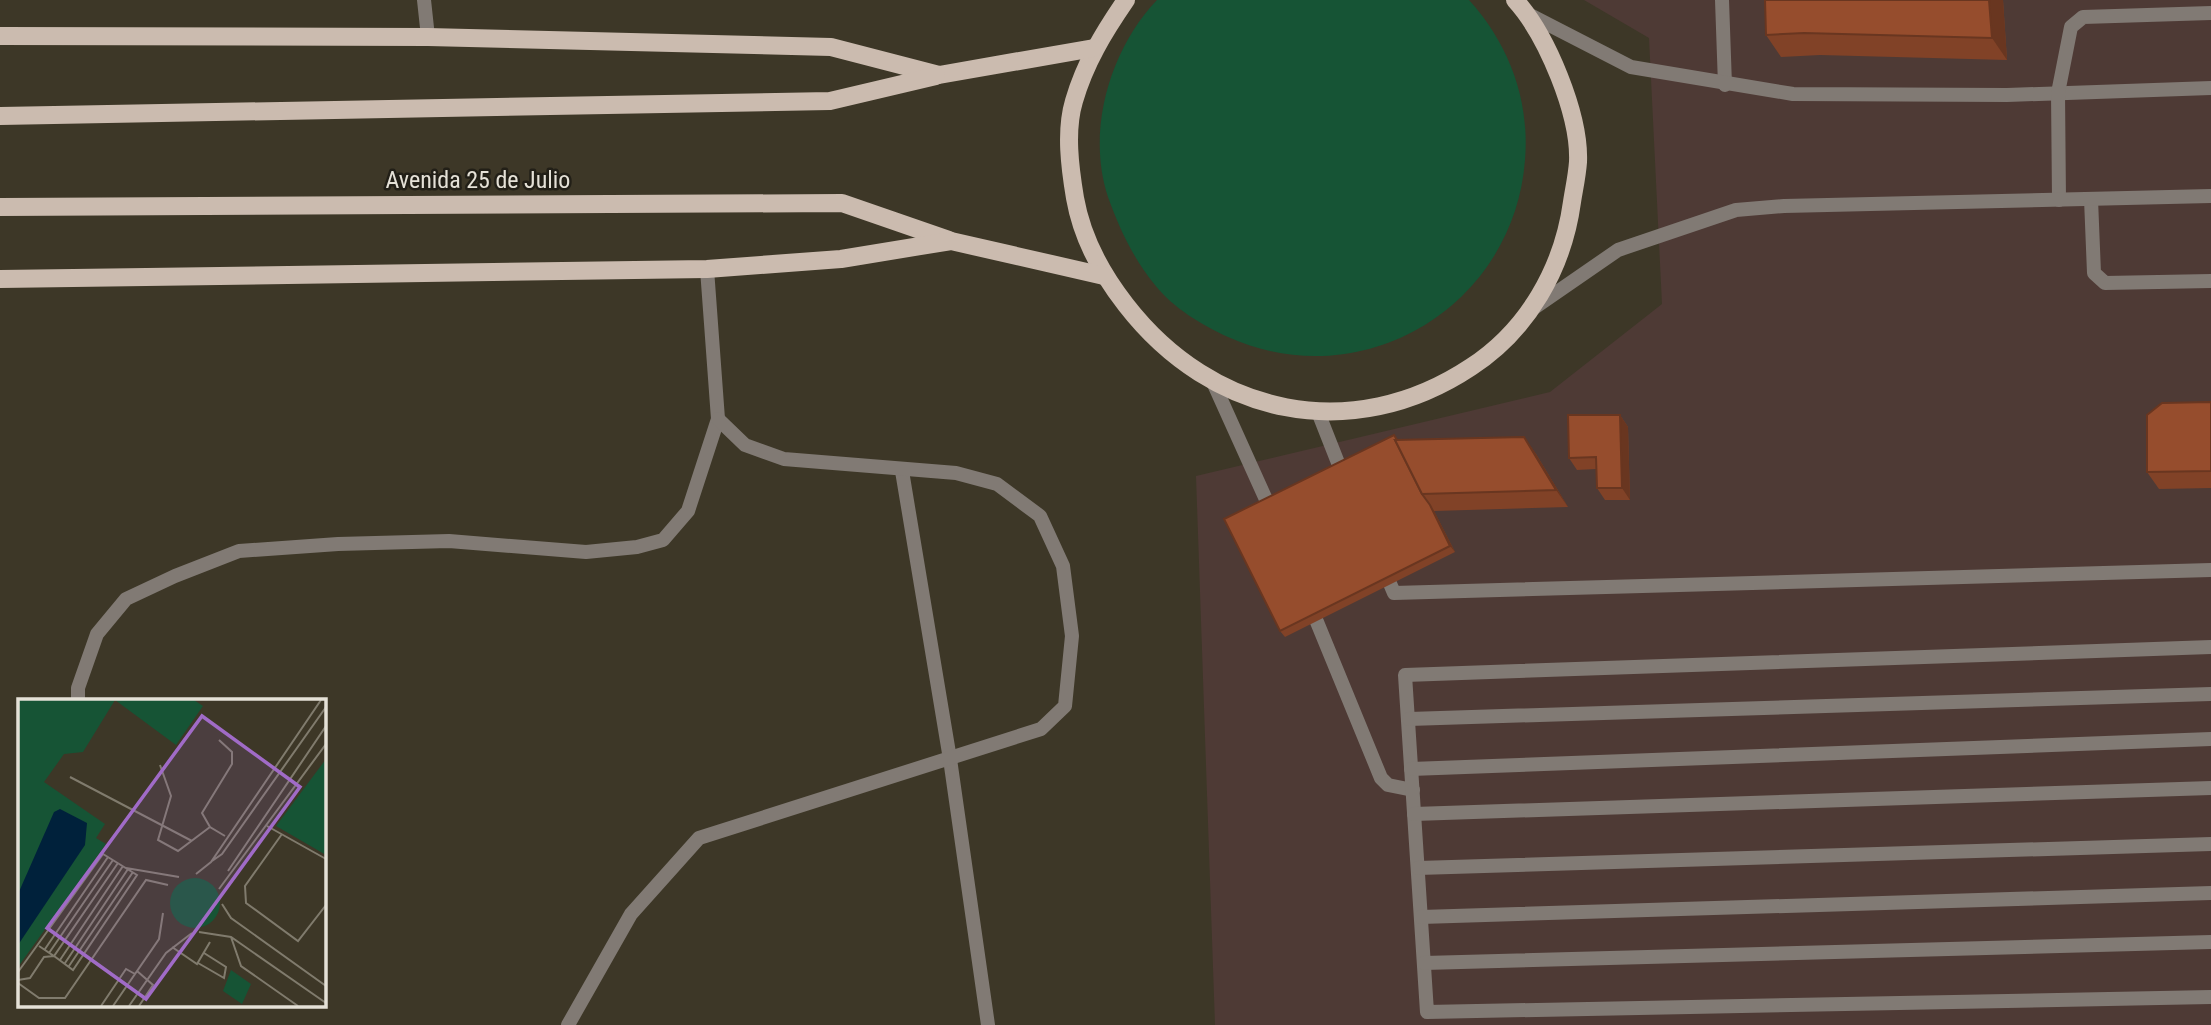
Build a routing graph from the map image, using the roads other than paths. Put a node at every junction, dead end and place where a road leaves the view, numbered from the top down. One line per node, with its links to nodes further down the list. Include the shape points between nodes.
1 (424, 0): 8 (lane)
2 (1126, 0): 9 (main road)
3 (1515, 0): 6 (main road)
4 (1722, 0): 11 (lane)
5 (2211, 13): 13 (lane, via 2083,17 2071,27)
6 (1528, 14): 11 (lane, via 1631,67); 24 (main road, via 1564,83 1578,160 1567,238)
7 (0, 36): 8 (main road)
8 (428, 37): 10 (main road, via 831,47)
9 (1094, 48): 10 (main road); 21 (main road, via 1073,104 1069,163 1080,222)
10 (939, 75): 14 (main road, via 830,101)
11 (1725, 85): 13 (lane, via 1793,94)
12 (2211, 88): 13 (lane)
13 (2058, 93): 17 (lane)
14 (0, 116)
15 (2211, 196): 16 (lane)
16 (2091, 199): 17 (lane); 23 (lane, via 2094,273 2105,283)
17 (2059, 200): 24 (lane, via 1736,210 1618,250)
18 (0, 207): 19 (main road, Avenida 25 de Julio, via 842,203)
19 (951, 241): 20 (main road, Avenida 25 de Julio, via 841,259); 21 (main road, Avenida 25 de Julio)
20 (707, 269): 22 (main road, Avenida 25 de Julio); 27 (lane)
21 (1104, 276): 25 (main road, via 1172,355)
22 (0, 279)
23 (2211, 281)
24 (1533, 309): 26 (main road, via 1491,354 1439,388 1380,408)
25 (1213, 382): 26 (main road, via 1264,403); 30 (lane)
26 (1318, 412): 29 (lane)
27 (718, 419): 28 (lane, via 745,445 784,459); 36 (lane, via 688,511 663,540 586,552 449,541 239,551 126,600 97,634)
28 (902, 471): 39 (lane); 39 (lane, via 956,473 997,484 1040,516 1063,566 1072,636 1065,706 1041,729)
29 (1347, 487)
30 (1278, 527)
31 (1378, 558): 32 (lane, via 1394,593)
32 (2211, 570)
33 (1304, 590): 42 (lane, via 1381,778 1388,785)
34 (2211, 647): 37 (lane, via 1405,675)
35 (2211, 694): 37 (lane)
36 (78, 699)
37 (1409, 719): 40 (lane)
38 (2211, 739): 40 (lane)
39 (950, 759): 51 (lane, via 699,838 631,914); 52 (lane)
40 (1411, 769): 42 (lane)
41 (2211, 788): 43 (lane)
42 (1413, 790): 43 (lane)
43 (1414, 814): 45 (lane)
44 (2211, 844): 45 (lane)
45 (1418, 868): 47 (lane)
46 (2211, 893): 47 (lane)
47 (1421, 917): 49 (lane)
48 (2211, 942): 49 (lane)
49 (1424, 963): 50 (lane, via 1427,1012)
50 (2211, 997)
51 (568, 1025)
52 (988, 1025)

